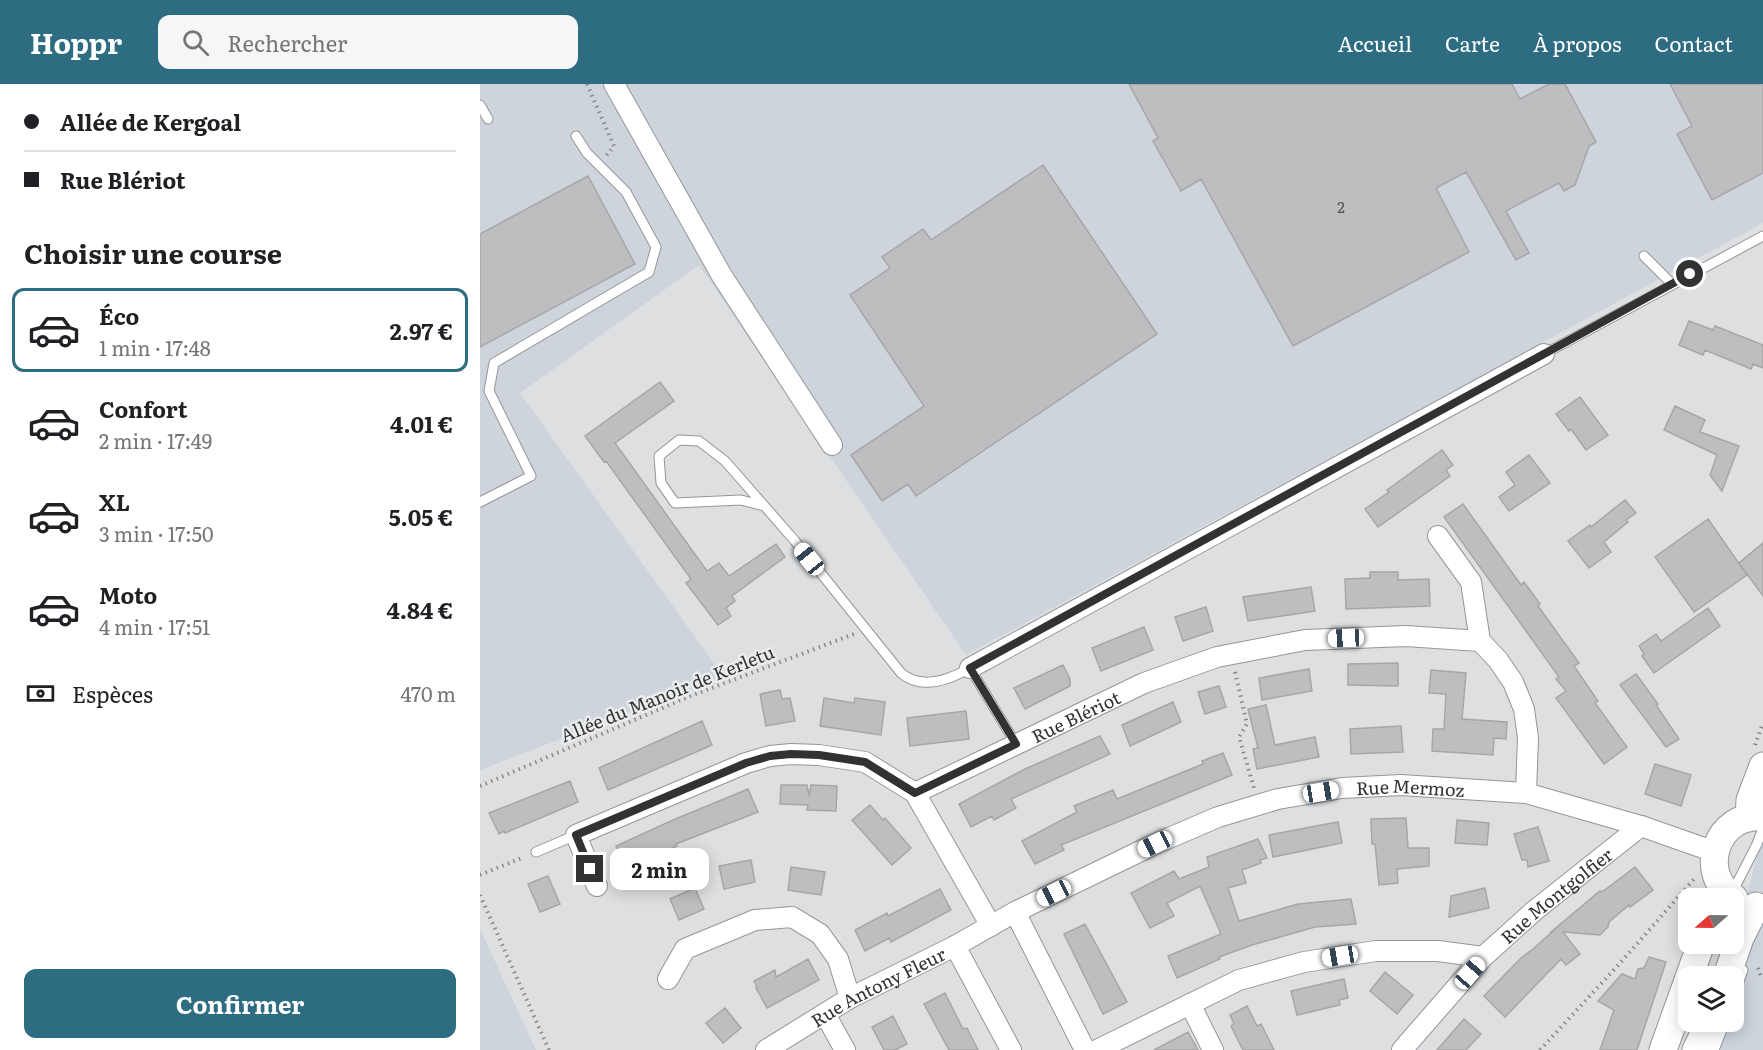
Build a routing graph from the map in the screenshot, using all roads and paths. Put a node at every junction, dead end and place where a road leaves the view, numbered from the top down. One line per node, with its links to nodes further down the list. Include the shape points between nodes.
1 (587, 84): 6 (path, via 614,146)
2 (614, 84): 11 (street, via 722,276)
3 (480, 105): 4 (lane)
4 (488, 119)
5 (576, 136): 6 (lane)
6 (598, 164): 12 (lane, via 626,192 656,247 649,272 494,363 489,391 531,476)
7 (1763, 236): 9 (lane)
8 (1644, 256): 9 (lane)
9 (1672, 284): 10 (lane)
10 (1544, 354): 18 (street)
11 (832, 445)
12 (480, 502)
13 (764, 506): 13 (lane, via 741,500 675,503 661,483 659,456 679,440 699,441 725,461); 15 (lane)
14 (1438, 536): 16 (street, via 1470,582)
15 (866, 629): 18 (lane, via 901,673 914,680 952,678); 21 (path, Allée du Manoir de Kerletu, via 709,689)
16 (1480, 641): 17 (street, Rue Blériot, via 1406,636 1305,640); 23 (street, via 1513,682 1524,709 1528,738)
17 (1231, 654): 19 (street, Rue Blériot, via 1143,683); 24 (path, via 1247,724 1239,737)
18 (970, 668): 19 (lane)
19 (1016, 744): 22 (street, Rue Blériot)
20 (1763, 766): 25 (main road, via 1750,800)
21 (480, 786)
22 (915, 793): 27 (street, via 865,762 819,755 770,756); 39 (street)
23 (1526, 793): 24 (street, Rue Mermoz, via 1401,785 1342,788); 26 (street, Rue Mermoz)
24 (1258, 803): 38 (street, Rue Mermoz, via 1155,844)
25 (1758, 821): 34 (main road, via 1737,822 1719,840); 35 (lane, via 1757,843)
26 (1641, 826): 33 (street, Rue Mermoz); 42 (street, Rue Montgolfier)
27 (576, 835): 28 (lane); 30 (street)
28 (536, 852): 29 (path)
29 (480, 875)
30 (597, 886)
31 (1684, 888): 32 (path)
32 (1700, 888)
33 (1728, 888)
34 (1731, 888)
35 (1732, 888)
36 (480, 895): 51 (path)
37 (1678, 895): 59 (path)
38 (1014, 912): 39 (street, Rue Antony Fleur); 55 (street)
39 (991, 926): 40 (street, Rue Antony Fleur)
40 (955, 946): 46 (street, Rue Antony Fleur); 54 (street)
41 (1697, 954): 60 (main road)
42 (1483, 957): 47 (street, via 1438,951 1376,951 1304,962 1239,980); 58 (street, Rue Montgolfier)
43 (1731, 965): 44 (lane, via 1745,959)
44 (1743, 966)
45 (668, 979): 46 (street, via 684,950 755,920 792,917 820,934 838,959)
46 (850, 998): 48 (street, Rue Antony Fleur)
47 (1190, 1005): 56 (street); 57 (street)
48 (825, 1014): 52 (street, Rue Antony Fleur); 53 (street)
49 (1705, 1032): 61 (main road)
50 (1721, 1032): 62 (lane)
51 (549, 1050)
52 (766, 1050)
53 (845, 1050)
54 (1011, 1050)
55 (1085, 1050)
56 (1097, 1050)
57 (1213, 1050)
58 (1402, 1050)
59 (1539, 1050)
60 (1663, 1050)
61 (1696, 1050)
62 (1714, 1050)

